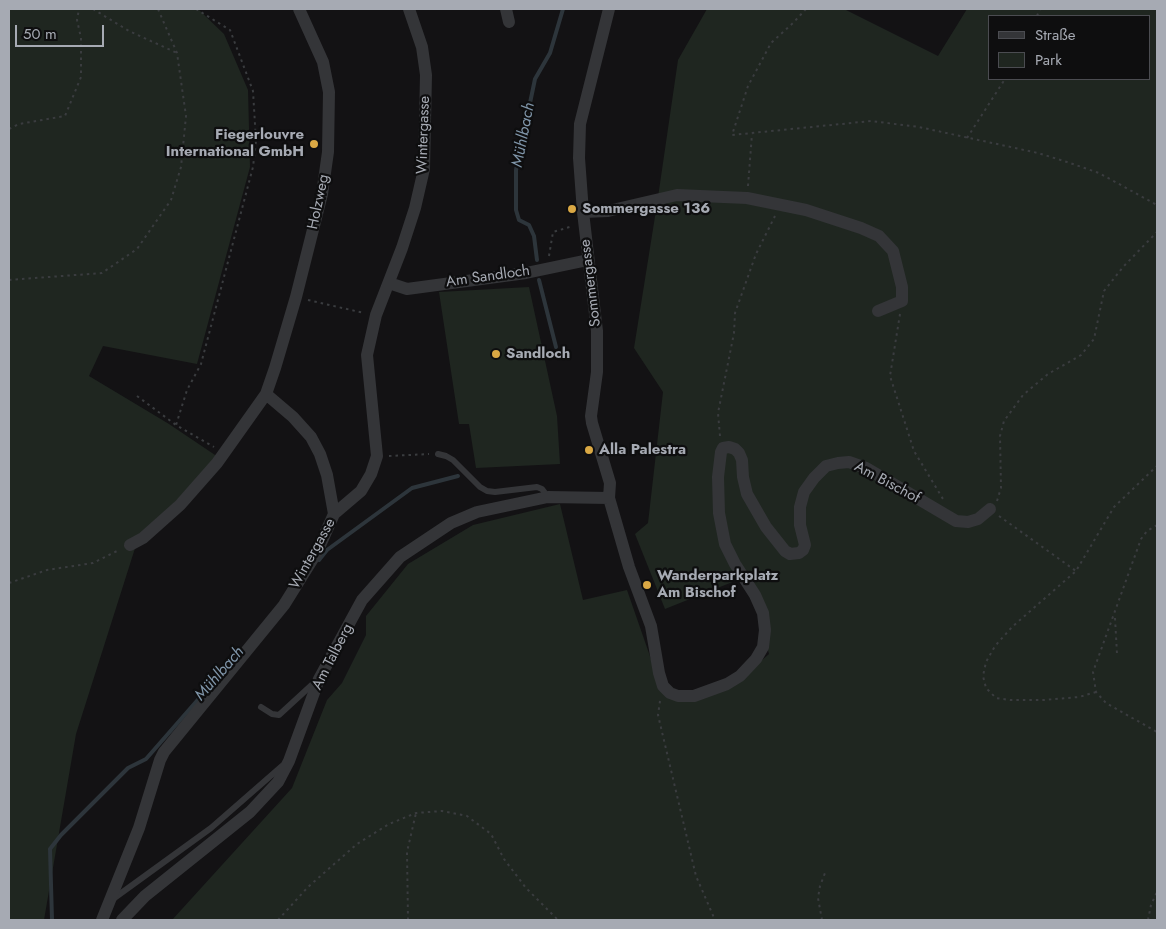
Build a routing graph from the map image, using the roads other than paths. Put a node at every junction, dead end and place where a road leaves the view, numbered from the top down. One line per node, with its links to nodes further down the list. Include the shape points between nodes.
1 (299, 9): 8 (street, Holzweg, via 324,62 328,92 328,152 322,194 296,297)
2 (409, 9): 6 (street, Wintergasse, via 422,46 426,74 424,169 413,216)
3 (609, 9): 4 (street, Sommergasse, via 580,124)
4 (584, 217): 5 (street, Sommergasse); 7 (street, via 677,194 747,198 806,210 878,236 893,251 902,301)
5 (588, 260): 6 (street, Am Sandloch, via 407,288); 11 (street, Sommergasse, via 597,331 592,423 610,484)
6 (388, 283): 13 (street, Wintergasse, via 376,315 368,356 377,456 361,491)
7 (878, 311)
8 (266, 394): 13 (street, via 311,437 327,475); 14 (street, Holzweg, via 224,454 180,505 143,538)
9 (438, 454): 10 (lane, via 453,460 487,491 538,487)
10 (548, 497): 11 (street, Am Talberg); 15 (street, Am Talberg, via 477,512 451,522 400,557 362,600)
11 (609, 498): 12 (street, Am Bischof, via 629,567 651,626 663,686 678,696 694,696 728,684 756,660 764,647 763,613 725,544 719,513 718,476 724,448 735,448 739,453 748,494 766,527 790,554 799,553 805,544 800,525 804,492 826,466 838,463 849,462 866,468 956,521 978,519)
12 (990, 509)
13 (334, 514): 18 (street, Wintergasse, via 317,552 284,605 164,752 139,828)
14 (130, 545)
15 (319, 679): 16 (lane, via 279,715); 17 (street, Am Talberg)
16 (261, 708)
17 (289, 761): 18 (lane, via 211,828); 20 (street, Am Talberg, via 278,782 250,812 145,896)
18 (108, 903): 19 (street, Wintergasse)
19 (102, 920)
20 (122, 920)

